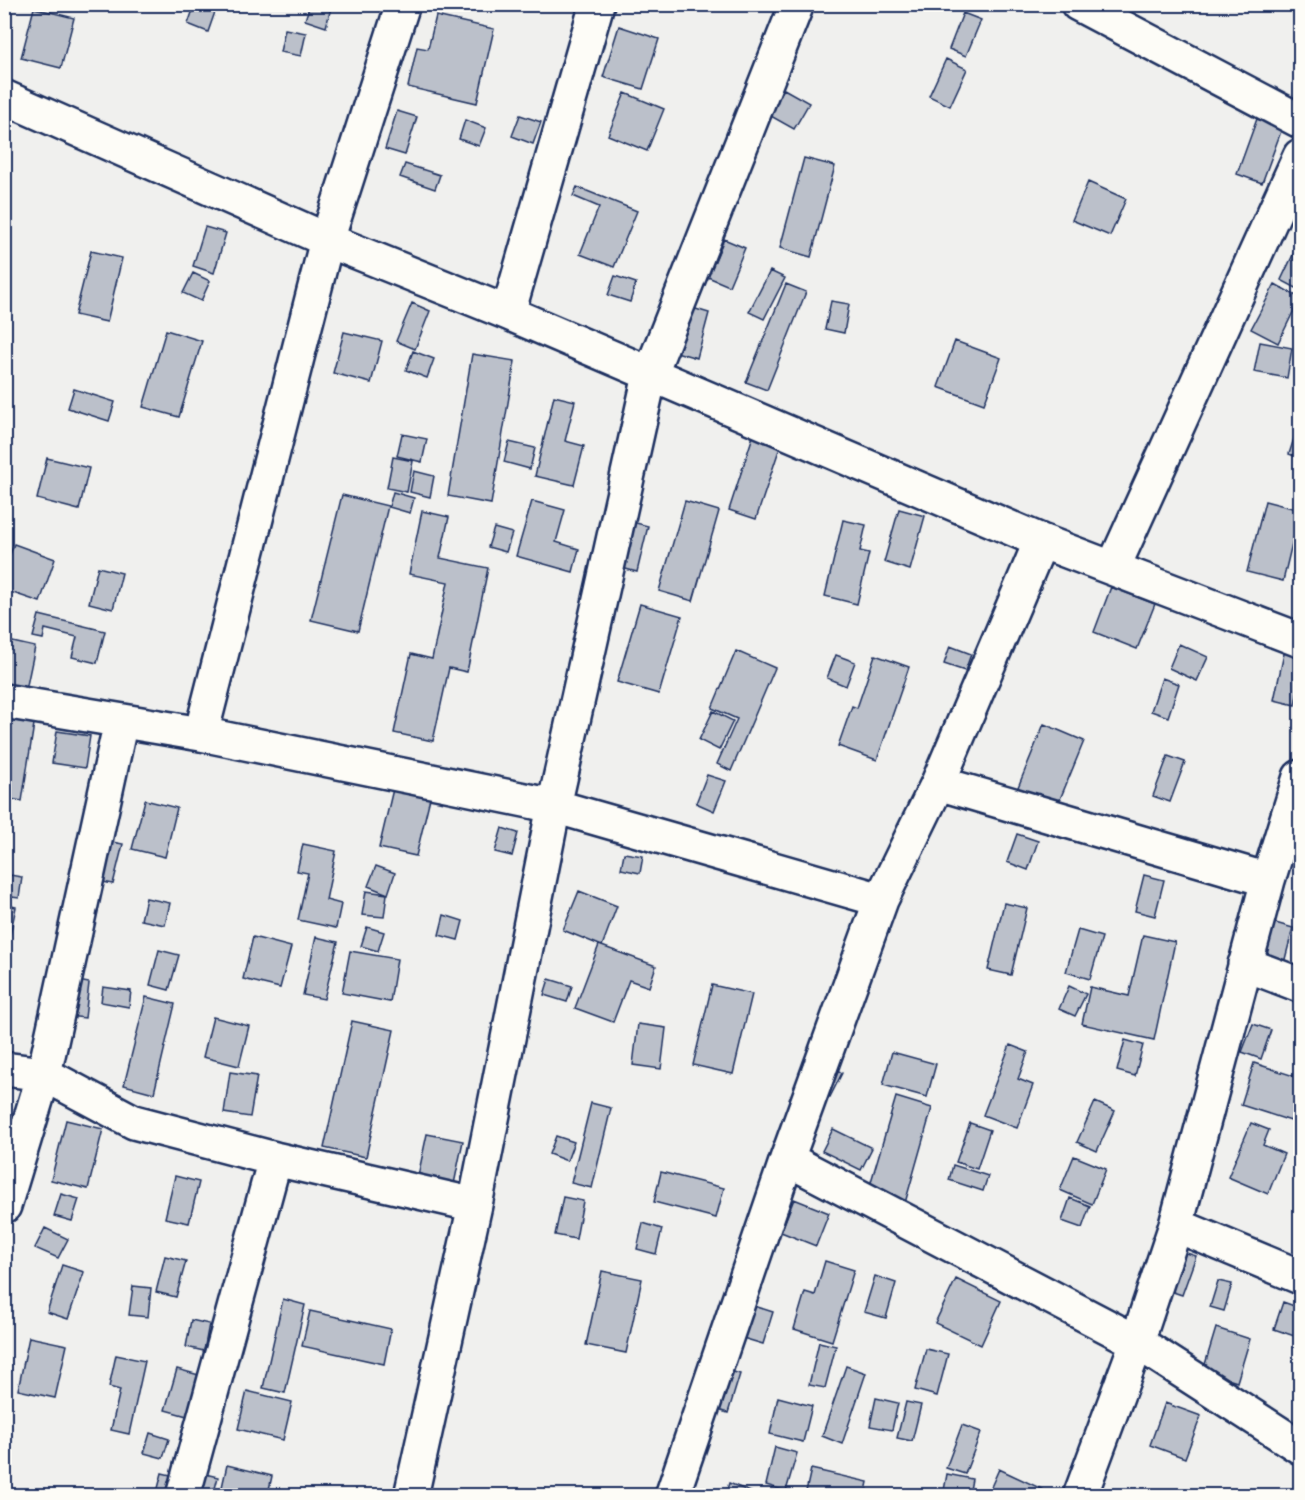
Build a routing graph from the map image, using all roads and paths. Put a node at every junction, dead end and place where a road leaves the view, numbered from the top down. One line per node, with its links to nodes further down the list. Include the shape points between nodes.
1 (403, 4): 8 (street)
2 (597, 4): 9 (street)
3 (797, 4): 10 (street)
4 (1078, 4): 6 (street)
5 (4, 97): 8 (street)
6 (1300, 121)
7 (1300, 156): 12 (street)
8 (327, 240): 9 (street); 16 (street)
9 (508, 313): 10 (street)
10 (650, 375): 11 (street); 19 (street)
11 (1041, 541): 12 (street); 18 (street)
12 (1113, 568): 13 (street)
13 (1300, 640)
14 (4, 701): 15 (street)
15 (121, 721): 16 (street); 25 (street)
16 (201, 734): 19 (street)
17 (1300, 777): 20 (street)
18 (938, 783): 20 (street); 21 (street)
19 (554, 806): 21 (street); 28 (street)
20 (1268, 880): 22 (street)
21 (880, 900): 27 (street)
22 (1245, 964): 23 (street); 30 (street)
23 (1300, 985)
24 (4, 1069): 25 (street)
25 (44, 1074): 26 (street, via 134,1122); 29 (street)
26 (275, 1159): 28 (street); 34 (street)
27 (786, 1159): 32 (street); 36 (street)
28 (475, 1205): 35 (street)
29 (4, 1206)
30 (1176, 1226): 31 (street); 32 (street)
31 (1300, 1277)
32 (1137, 1342): 33 (street); 37 (street)
33 (1300, 1447)
34 (183, 1496)
35 (411, 1496)
36 (672, 1496)
37 (1080, 1496)

